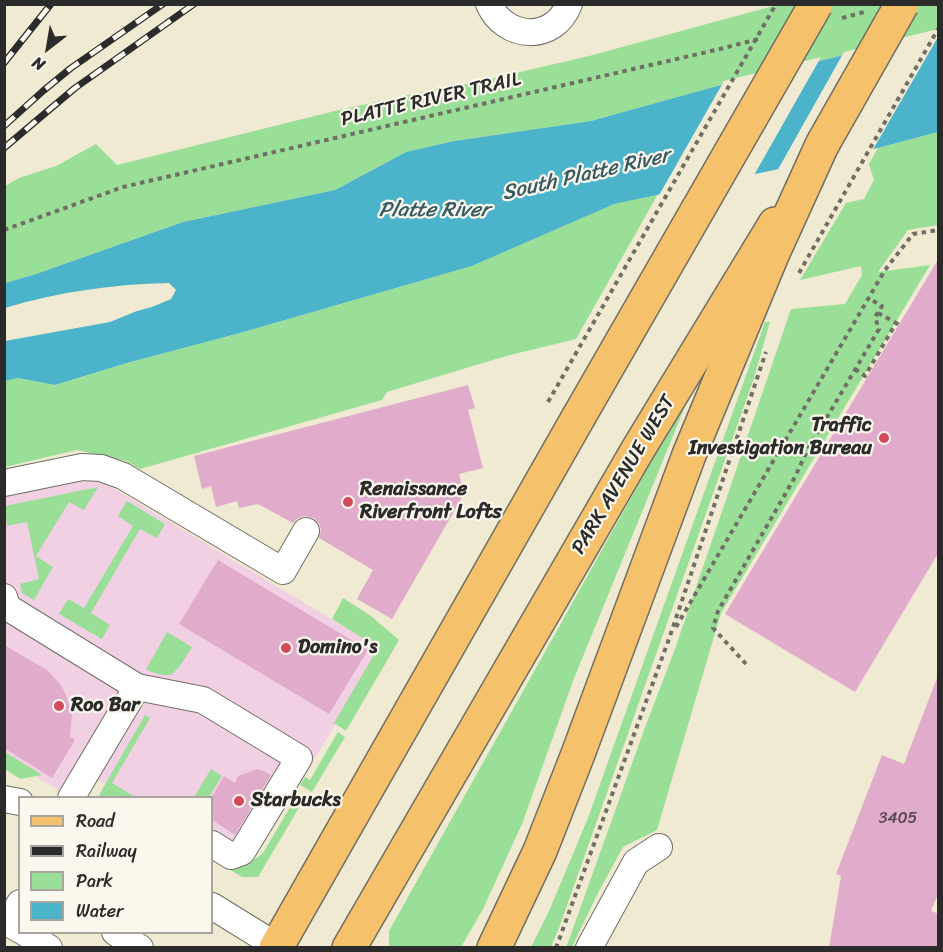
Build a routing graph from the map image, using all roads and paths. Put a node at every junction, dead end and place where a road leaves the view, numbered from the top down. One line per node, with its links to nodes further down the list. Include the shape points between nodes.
1 (489, 4): 2 (street, via 502,23 523,32 555,24)
2 (569, 4)
3 (776, 4): 17 (path, bridge)
4 (902, 4): 9 (main road, PARK AVENUE WEST, bridge)
5 (868, 11): 6 (path)
6 (825, 12): 32 (main road, bridge, via 578,418)
7 (939, 29): 12 (path)
8 (766, 37): 10 (path, PLATTE RIVER TRAIL, via 123,187)
9 (822, 145): 35 (main road, PARK AVENUE WEST, via 637,451); 36 (main road, via 751,302 540,851)
10 (4, 230)
11 (939, 230): 13 (path, via 913,234)
12 (795, 280)
13 (868, 298): 14 (path, via 882,306); 21 (path)
14 (878, 313): 16 (path, via 875,317 879,329); 16 (path, via 897,324 865,376)
15 (768, 345): 21 (path)
16 (855, 369): 22 (path, via 718,611 713,628)
17 (548, 402)
18 (4, 483): 19 (street, via 82,467 101,468 123,477 283,571)
19 (306, 531)
20 (4, 597): 23 (street, via 7,607)
21 (670, 636): 37 (path)
22 (746, 664)
23 (137, 687): 24 (street); 25 (street, via 203,700 299,758 242,852 231,856)
24 (71, 796)
25 (213, 845)
26 (659, 846): 38 (street, via 636,862)
27 (18, 906): 29 (street, via 8,923)
28 (213, 907): 32 (street)
29 (18, 929)
30 (26, 934): 33 (street)
31 (117, 934): 34 (street)
32 (278, 947)
33 (49, 948)
34 (140, 948)
35 (349, 948)
36 (494, 948)
37 (556, 948)
38 (589, 948)

